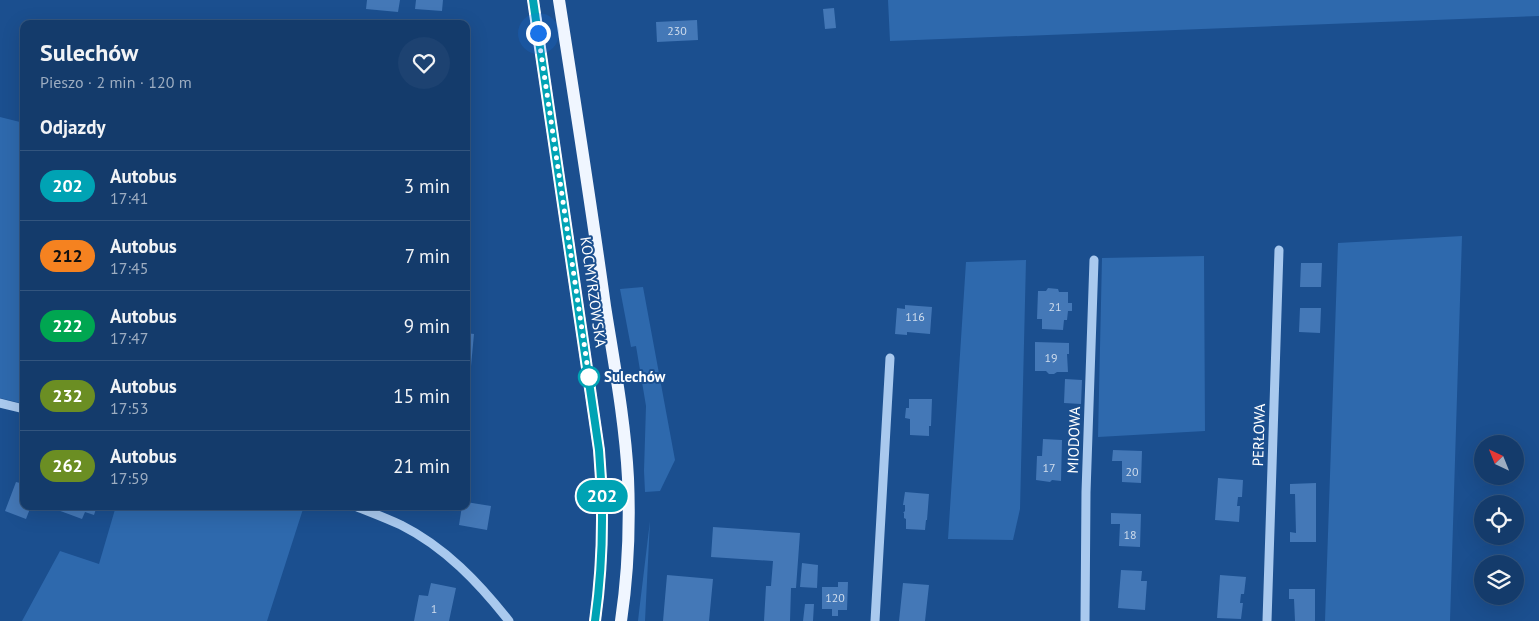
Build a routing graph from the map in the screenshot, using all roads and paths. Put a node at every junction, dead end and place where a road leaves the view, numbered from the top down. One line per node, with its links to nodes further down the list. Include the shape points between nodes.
1 (533, 0): 10 (main road, KOCMYRZOWSKA, via 599,450 603,511)
2 (559, 0): 11 (main road, KOCMYRZOWSKA, via 628,476 628,558)
3 (1279, 250): 14 (street, PERŁOWA)
4 (1094, 260): 13 (street, MIODOWA, via 1086,492)
5 (890, 358): 12 (street)
6 (0, 403): 7 (street)
7 (20, 409)
8 (365, 510): 9 (street, via 401,525 432,543 485,590)
9 (509, 621)
10 (595, 621)
11 (621, 621)
12 (874, 621)
13 (1086, 621)
14 (1267, 621)

